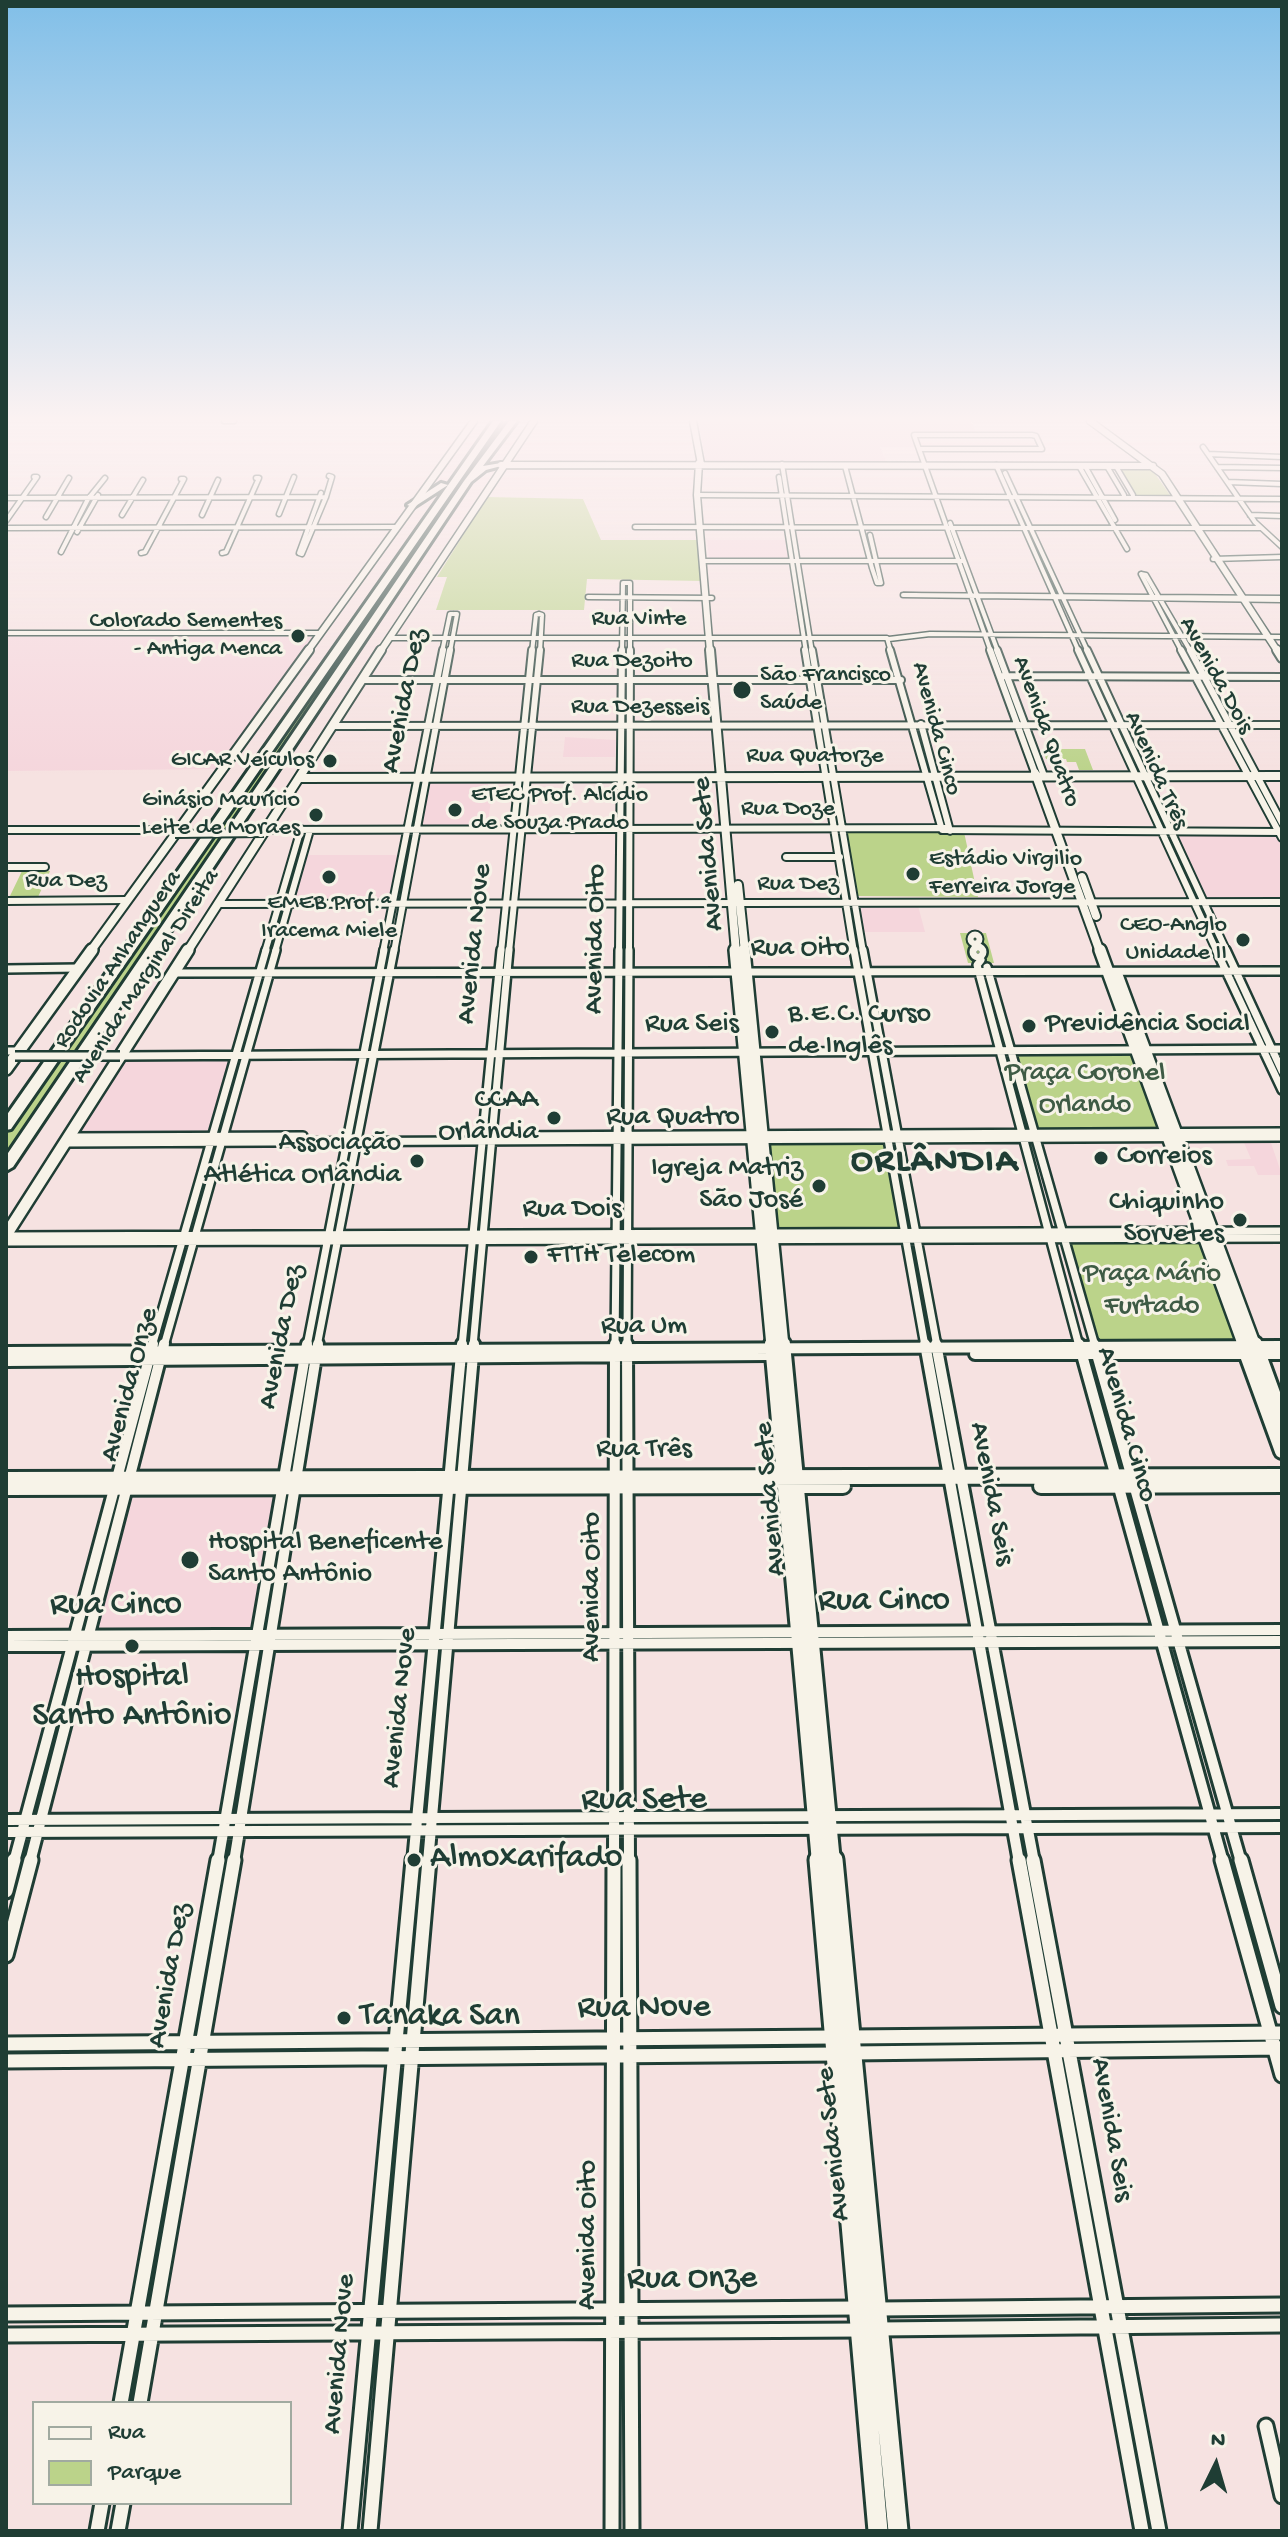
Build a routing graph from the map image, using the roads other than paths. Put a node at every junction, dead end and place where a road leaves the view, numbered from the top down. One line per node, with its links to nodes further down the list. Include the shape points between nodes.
1 (68, 539): 2 (street, via 60,552)
2 (70, 539)
3 (227, 539): 4 (street, via 220,553 226,552)
4 (230, 539)
5 (307, 539): 16 (street)
6 (386, 539): 32 (street)
7 (418, 539): 139 (highway, Rodovia Anhanguera)
8 (421, 539): 152 (highway, Rodovia Anhanguera)
9 (453, 539): 33 (street, Avenida Marginal Direita)
10 (704, 539): 19 (street, Avenida Sete)
11 (791, 539): 20 (street, Avenida Seis)
12 (868, 539): 21 (street)
13 (953, 539): 22 (street, Avenida Quatro)
14 (1031, 539): 27 (street, Avenida Três)
15 (1202, 539): 18 (street)
16 (305, 545)
17 (1282, 557): 18 (street)
18 (1215, 559): 29 (street)
19 (706, 560): 20 (street); 26 (street, Avenida Sete)
20 (795, 560): 21 (street); 41 (street, Avenida Seis)
21 (873, 560): 22 (street)
22 (961, 560): 24 (street, Avenida Quatro)
23 (627, 583): 25 (street, Avenida Oito)
24 (974, 596): 24 (street, via 903,595); 27 (street); 38 (street, Avenida Quatro)
25 (626, 597): 25 (street, via 587,598); 26 (street); 36 (street, Avenida Oito)
26 (709, 597): 37 (street, Avenida Sete)
27 (1058, 597): 28 (street); 39 (street, Avenida Três)
28 (1155, 598): 29 (street); 40 (street, Avenida Dois)
29 (1241, 599): 30 (street); 43 (street)
30 (1282, 599)
31 (6, 634): 32 (street)
32 (318, 635): 92 (street)
33 (391, 636): 34 (street, Rua Vinte); 47 (street, Avenida Marginal Direita)
34 (449, 636): 35 (street, Rua Vinte); 48 (street, Avenida Dez)
35 (538, 636): 36 (street, Rua Vinte); 55 (street, Avenida Nove)
36 (625, 636): 37 (street, Rua Vinte); 56 (street, Avenida Oito)
37 (713, 636): 41 (street, Rua Vinte); 57 (street, Avenida Sete)
38 (989, 636): 39 (street); 42 (street, Rua Vinte); 51 (street, Avenida Quatro)
39 (1076, 637): 40 (street); 52 (street, Avenida Três)
40 (1177, 637): 43 (street); 53 (street, Avenida Dois)
41 (806, 638): 42 (street, Rua Vinte); 49 (street, Avenida Seis)
42 (888, 638): 50 (street, Avenida Cinco)
43 (1267, 639): 44 (street); 45 (street); 46 (street)
44 (1282, 639)
45 (1282, 658)
46 (1282, 666)
47 (364, 678): 48 (street, Rua Dezoito); 60 (street, Avenida Marginal Direita)
48 (441, 678): 55 (street, Rua Dezoito); 61 (street, Avenida Dez)
49 (813, 678): 50 (street, Rua Dezoito); 57 (street, Rua Dezoito); 68 (street, Avenida Seis)
50 (900, 678): 65 (street, Avenida Cinco)
51 (1004, 678): 52 (street); 66 (street, Avenida Quatro)
52 (1096, 678): 53 (street); 67 (street, Avenida Três)
53 (1202, 678): 54 (street); 58 (street, Avenida Dois)
54 (1282, 678)
55 (533, 679): 56 (street, Rua Dezoito); 62 (street, Avenida Nove)
56 (625, 679): 57 (street, Rua Dezoito); 63 (street, Avenida Oito)
57 (717, 679): 64 (street, Avenida Sete)
58 (1225, 723): 59 (street, Rua Dezesseis); 67 (street, Rua Dezesseis); 69 (street, Avenida Dois)
59 (1282, 723)
60 (334, 724): 61 (street, Rua Dezesseis); 79 (street, Avenida Marginal Direita)
61 (432, 724): 62 (street, Rua Dezesseis); 71 (street, Avenida Dez)
62 (528, 724): 63 (street, Rua Dezesseis); 72 (street, Avenida Nove)
63 (624, 724): 64 (street, Rua Dezesseis); 73 (street, Avenida Oito)
64 (720, 724): 68 (street, Rua Dezesseis); 74 (street, Avenida Sete)
65 (917, 724): 66 (street, Rua Dezesseis); 68 (street, Rua Dezesseis); 76 (street, Avenida Cinco)
66 (1022, 724): 67 (street, Rua Dezesseis); 77 (street, Avenida Quatro)
67 (1115, 724): 78 (street, Avenida Três)
68 (821, 725): 75 (street, Avenida Seis)
69 (1252, 774): 70 (street, Rua Quatorze); 78 (street, Rua Quatorze); 84 (street, Avenida Dois)
70 (1282, 774)
71 (422, 775): 72 (street, Rua Quatorze); 79 (street, Rua Quatorze); 87 (street, Avenida Dez)
72 (523, 775): 73 (street, Rua Quatorze); 88 (street, Avenida Nove)
73 (624, 775): 74 (street, Rua Quatorze); 89 (street, Avenida Oito)
74 (724, 775): 75 (street, Rua Quatorze); 90 (street, Avenida Sete)
75 (828, 775): 76 (street, Rua Quatorze); 80 (street, Avenida Seis)
76 (931, 775): 77 (street, Rua Quatorze); 81 (street, Avenida Cinco)
77 (1040, 775): 78 (street, Rua Quatorze); 82 (street, Avenida Quatro)
78 (1139, 775): 83 (street, Avenida Três)
79 (302, 776): 85 (street, Avenida Marginal Direita)
80 (837, 830): 81 (street, Rua Doze); 90 (street, Rua Doze); 94 (street, Avenida Seis)
81 (946, 830): 82 (street, Rua Doze)
82 (1061, 830): 83 (street, Rua Doze); 100 (street, Avenida Quatro)
83 (1164, 830): 84 (street, Rua Doze); 101 (street, Avenida Três)
84 (1280, 830)
85 (266, 831): 86 (street, Rua Doze); 92 (street, Rua Doze, bridge); 105 (street, Avenida Marginal Direita)
86 (305, 831): 87 (street, Rua Doze); 106 (street, Avenida Onze)
87 (412, 831): 88 (street, Rua Doze); 107 (street, Avenida Dez)
88 (518, 831): 89 (street, Rua Doze); 102 (street, Avenida Nove)
89 (624, 831): 90 (street, Rua Doze); 103 (street, Avenida Oito)
90 (729, 831): 104 (street, Avenida Sete)
91 (6, 832): 92 (street, Rua Doze)
92 (176, 832): 109 (street)
93 (786, 857): 94 (street)
94 (841, 857): 98 (street, Avenida Seis); 99 (street, Avenida Seis)
95 (6, 867): 96 (street)
96 (45, 867)
97 (1282, 899): 101 (street, Rua Dez)
98 (845, 900): 99 (street, Rua Dez); 104 (street, Rua Dez); 119 (street, Avenida Seis)
99 (853, 900): 100 (street, Rua Dez); 120 (street, Avenida Seis)
100 (1086, 900): 101 (street, Rua Dez); 112 (street, Avenida Quatro)
101 (1196, 900): 113 (street, Avenida Três)
102 (511, 901): 103 (street, Rua Dez); 107 (street, Rua Dez); 117 (street, Avenida Nove)
103 (624, 901): 104 (street, Rua Dez); 118 (street, Avenida Oito)
104 (735, 901): 111 (street, Avenida Sete)
105 (220, 902): 106 (street, Rua Dez); 123 (street, Avenida Marginal Direita)
106 (286, 902): 107 (street, Rua Dez); 115 (street, Avenida Onze)
107 (399, 902): 116 (street, Avenida Dez)
108 (6, 903): 109 (street, Rua Dez)
109 (125, 903): 122 (street)
110 (981, 960): 112 (street, Rua Oito); 120 (street, Rua Oito); 126 (street, Avenida Cinco)
111 (743, 969): 118 (street, Rua Oito); 119 (street, Rua Oito); 129 (street, Avenida Sete)
112 (1111, 969): 113 (street, Rua Oito); 127 (street, Avenida Quatro)
113 (1229, 969): 114 (street, Rua Oito); 124 (street, Avenida Três)
114 (1282, 969)
115 (265, 970): 116 (street, Rua Oito); 123 (street, Rua Oito); 131 (street, Avenida Onze)
116 (385, 970): 117 (street, Rua Oito); 132 (street, Avenida Dez)
117 (504, 970): 118 (street, Rua Oito); 133 (street, Avenida Nove)
118 (623, 970): 130 (street, Avenida Oito)
119 (857, 970): 120 (street, Rua Oito); 128 (street, Avenida Seis)
120 (867, 970): 128 (street, Avenida Seis)
121 (6, 971): 122 (street)
122 (77, 971): 135 (street)
123 (175, 971): 134 (street, Avenida Marginal Direita)
124 (1266, 1047): 125 (street, Rua Seis); 127 (street, Rua Seis); 137 (street, Avenida Três); 138 (street, Avenida Três)
125 (1282, 1047)
126 (1003, 1048): 127 (street, Rua Seis); 128 (street, Rua Seis); 142 (street, Avenida Cinco); 143 (street, Avenida Cinco)
127 (1139, 1048): 141 (street, Avenida Quatro)
128 (877, 1049): 129 (street, Rua Seis); 144 (street, Avenida Seis)
129 (751, 1050): 130 (street, Rua Seis); 146 (street, Avenida Sete)
130 (623, 1051): 133 (street, Rua Seis); 145 (street, Avenida Oito)
131 (242, 1052): 132 (street, Rua Seis); 134 (street, Rua Seis); 147 (street, Avenida Onze); 148 (street, Avenida Onze)
132 (369, 1052): 133 (street, Rua Seis); 149 (street, Avenida Dez)
133 (495, 1052): 150 (street, Avenida Nove)
134 (121, 1053): 135 (street, Rua Seis, bridge); 151 (street, Avenida Marginal Direita)
135 (12, 1054): 136 (street)
136 (6, 1069)
137 (1282, 1071)
138 (1282, 1090)
139 (6, 1126)
140 (1282, 1134): 141 (street, Rua Quatro)
141 (1172, 1135): 143 (street, Rua Quatro); 157 (street, Avenida Quatro)
142 (1021, 1136): 143 (street, Rua Quatro); 144 (street, Rua Quatro); 155 (street, Avenida Cinco)
143 (1033, 1136): 156 (street, Avenida Cinco)
144 (892, 1137): 146 (street, Rua Quatro); 159 (street, Avenida Seis)
145 (623, 1138): 146 (street, Rua Quatro); 150 (street, Rua Quatro); 161 (street, Avenida Oito)
146 (759, 1138): 158 (street, Avenida Sete)
147 (212, 1139): 148 (street, Rua Quatro); 151 (street, Rua Quatro); 162 (street, Avenida Onze)
148 (223, 1139): 149 (street, Rua Quatro); 163 (street, Avenida Onze)
149 (352, 1139): 150 (street, Rua Quatro); 164 (street, Avenida Dez)
150 (489, 1139): 160 (street, Avenida Nove)
151 (66, 1140): 154 (street, Avenida Marginal Direita)
152 (6, 1167)
153 (1282, 1231): 157 (street, Rua Dois)
154 (6, 1235): 162 (street, Rua Dois)
155 (1050, 1235): 156 (street, Rua Dois); 159 (street, Rua Dois); 168 (street, Avenida Cinco)
156 (1061, 1235): 157 (street, Rua Dois); 169 (street, Avenida Cinco)
157 (1208, 1235): 165 (street, Rua Dois); 170 (street, Avenida Quatro)
158 (768, 1236): 159 (street, Rua Dois); 161 (street, Rua Dois); 173 (street, Avenida Sete)
159 (911, 1236): 171 (street, Avenida Seis); 172 (street, Avenida Seis)
160 (478, 1237): 161 (street, Rua Dois); 164 (street, Rua Dois); 174 (street, Avenida Nove); 175 (street, Avenida Nove)
161 (623, 1237): 176 (street, Avenida Oito); 177 (street, Avenida Oito)
162 (184, 1238): 163 (street, Rua Dois); 166 (street, Rua Dois); 179 (street, Avenida Onze)
163 (195, 1238): 164 (street, Rua Dois); 180 (street, Avenida Onze)
164 (334, 1238): 181 (street, Avenida Dez)
165 (1282, 1238)
166 (6, 1242)
167 (1282, 1346): 170 (street, Rua Um)
168 (1081, 1350): 169 (street, Rua Um); 172 (street, Rua Um); 192 (street, Avenida Cinco)
169 (1094, 1350): 170 (street, Rua Um); 192 (street, Avenida Cinco)
170 (1251, 1350): 178 (street, Rua Um); 183 (street, Avenida Quatro); 184 (street, Avenida Quatro)
171 (926, 1352): 172 (street, Rua Um); 173 (street, Rua Um); 191 (street, Avenida Seis)
172 (939, 1352): 191 (street, Avenida Seis)
173 (778, 1353): 177 (street, Rua Um); 190 (street, Avenida Sete)
174 (461, 1354): 175 (street, Rua Um); 181 (street, Rua Um); 188 (street, Avenida Nove)
175 (474, 1354): 176 (street, Rua Um); 188 (street, Avenida Nove)
176 (615, 1354): 177 (street, Rua Um); 189 (street, Avenida Oito)
177 (627, 1354): 189 (street, Avenida Oito)
178 (1282, 1354)
179 (150, 1355): 180 (street, Rua Um); 182 (street, Rua Um); 193 (street, Avenida Onze)
180 (161, 1355): 181 (street, Rua Um); 193 (street, Avenida Onze)
181 (311, 1355): 187 (street, Avenida Dez)
182 (7, 1358)
183 (1282, 1418)
184 (1282, 1451)
185 (1282, 1476): 192 (street, Rua Três)
186 (6, 1479): 193 (street, Rua Três)
187 (290, 1482): 188 (street, Rua Três); 193 (street, Rua Três); 209 (street, Avenida Dez)
188 (455, 1482): 189 (street, Rua Três); 205 (street, Avenida Nove); 206 (street, Avenida Nove)
189 (623, 1482): 190 (street, Rua Três); 207 (street, Avenida Oito); 208 (street, Avenida Oito)
190 (790, 1482): 191 (street, Rua Três); 202 (street, Avenida Sete)
191 (956, 1482): 192 (street, Rua Três); 203 (street, Avenida Seis); 204 (street, Avenida Seis)
192 (1125, 1482): 194 (street, Rua Três); 199 (street, Avenida Cinco); 200 (street, Avenida Cinco)
193 (121, 1483): 195 (street, Rua Três); 210 (street, Avenida Onze); 211 (street, Avenida Onze)
194 (1282, 1485)
195 (6, 1488)
196 (1282, 1630): 201 (street, Rua Cinco)
197 (739, 1631): 202 (street, Rua Cinco); 208 (street, Rua Cinco); 213 (street)
198 (6, 1636): 211 (street, Rua Cinco)
199 (1161, 1636): 200 (street, Rua Cinco); 204 (street, Rua Cinco); 218 (street, Avenida Cinco)
200 (1176, 1636): 201 (street, Rua Cinco); 219 (street, Avenida Cinco)
201 (1236, 1636): 212 (street, Rua Cinco)
202 (804, 1637): 203 (street, Rua Cinco); 213 (street, Rua Cinco); 227 (street, Avenida Sete)
203 (978, 1637): 204 (street, Rua Cinco); 215 (street, Avenida Seis)
204 (992, 1637): 216 (street, Avenida Seis)
205 (434, 1638): 206 (street, Rua Cinco); 209 (street, Rua Cinco); 230 (street, Avenida Nove)
206 (448, 1638): 207 (street, Rua Cinco); 231 (street, Avenida Nove)
207 (616, 1638): 208 (street, Rua Cinco); 220 (street, Avenida Oito)
208 (630, 1638): 213 (street, Rua Cinco); 221 (street, Avenida Oito)
209 (264, 1639): 210 (street, Rua Cinco); 222 (street, Avenida Dez); 232 (street, Avenida Dez)
210 (89, 1640): 211 (street, Rua Cinco); 225 (street, Avenida Onze)
211 (74, 1641): 214 (street, Rua Cinco); 224 (street, Avenida Onze)
212 (1282, 1641)
213 (739, 1643)
214 (6, 1646)
215 (993, 1720): 216 (street); 228 (street, Avenida Seis)
216 (1008, 1720): 229 (street, Avenida Seis)
217 (1282, 1814): 219 (street, Rua Sete)
218 (1211, 1815): 219 (street, Rua Sete); 226 (street, Rua Sete); 233 (street, Avenida Cinco)
219 (1227, 1815): 234 (street, Avenida Cinco)
220 (615, 1817): 221 (street, Rua Sete); 231 (street, Rua Sete); 236 (street, Avenida Oito)
221 (631, 1817): 227 (street, Rua Sete); 237 (street, Avenida Oito)
222 (241, 1819): 230 (street, Rua Sete); 232 (street, Rua Sete); 241 (street, Avenida Dez)
223 (6, 1820): 224 (street, Rua Sete)
224 (25, 1820): 225 (street, Rua Sete); 239 (street, Avenida Onze)
225 (41, 1820): 232 (street, Rua Sete); 240 (street, Avenida Onze)
226 (1111, 1821): 229 (street, Rua Sete); 233 (street, Rua Sete)
227 (822, 1822): 228 (street, Rua Sete); 237 (street, Rua Sete); 262 (street, Avenida Sete)
228 (1012, 1822): 229 (street, Rua Sete); 243 (street, Avenida Seis)
229 (1028, 1822): 244 (street, Avenida Seis)
230 (417, 1824): 231 (street, Rua Sete); 241 (street, Rua Sete); 257 (street, Avenida Nove)
231 (432, 1824): 236 (street, Rua Sete); 258 (street, Avenida Nove)
232 (223, 1826): 240 (street, Rua Sete); 241 (street, Rua Sete); 259 (street, Avenida Dez)
233 (1214, 1827): 234 (street, Rua Sete); 245 (street, Avenida Cinco)
234 (1231, 1827): 235 (street, Rua Sete); 246 (street, Avenida Cinco)
235 (1282, 1827)
236 (616, 1830): 237 (street, Rua Sete); 255 (street, Avenida Oito)
237 (631, 1830): 256 (street, Avenida Oito)
238 (6, 1832): 239 (street, Rua Sete)
239 (22, 1832): 240 (street, Rua Sete); 242 (street, Avenida Onze)
240 (38, 1832): 249 (street, Avenida Onze)
241 (239, 1832): 260 (street, Avenida Dez)
242 (6, 1891)
243 (1026, 1895): 244 (street); 247 (street, Avenida Seis)
244 (1041, 1895): 248 (street, Avenida Seis)
245 (1235, 1901): 246 (street); 251 (street, Avenida Cinco)
246 (1252, 1902): 250 (street, Avenida Cinco)
247 (1037, 1953): 248 (street); 253 (street, Avenida Seis)
248 (1052, 1953): 252 (street, Avenida Seis)
249 (6, 1955)
250 (1282, 2006)
251 (1276, 2033): 252 (street, Rua Nove); 263 (street, Avenida Cinco)
252 (1068, 2035): 253 (street, Rua Nove); 264 (street, Avenida Seis)
253 (1052, 2036): 254 (street, Rua Nove); 266 (street, Avenida Seis)
254 (946, 2037): 262 (street, Rua Nove); 265 (street)
255 (614, 2038): 256 (street, Rua Nove); 258 (street, Rua Nove); 268 (street, Avenida Oito)
256 (630, 2038): 262 (street, Rua Nove); 267 (street, Avenida Oito)
257 (398, 2039): 258 (street, Rua Nove); 260 (street, Rua Nove); 269 (street, Avenida Nove)
258 (412, 2039): 270 (street, Avenida Nove)
259 (187, 2041): 260 (street, Rua Nove); 261 (street, Rua Nove); 271 (street, Avenida Dez)
260 (203, 2041): 272 (street, Avenida Dez)
261 (6, 2044)
262 (843, 2045): 265 (street, Rua Nove); 267 (street, Rua Nove); 279 (street, Avenida Sete)
263 (1278, 2048): 264 (street, Rua Nove); 274 (street, Avenida Cinco)
264 (1071, 2051): 266 (street, Rua Nove); 276 (street, Avenida Seis)
265 (947, 2052): 266 (street, Rua Nove)
266 (1055, 2052): 275 (street, Avenida Seis)
267 (630, 2054): 268 (street, Rua Nove); 282 (street, Avenida Oito)
268 (613, 2055): 270 (street, Rua Nove); 281 (street, Avenida Oito)
269 (396, 2057): 270 (street, Rua Nove); 272 (street, Rua Nove); 284 (street, Avenida Nove)
270 (410, 2057): 283 (street, Avenida Nove)
271 (183, 2059): 272 (street, Rua Nove); 273 (street, Rua Nove); 286 (street, Avenida Dez)
272 (199, 2059): 285 (street, Avenida Dez)
273 (6, 2061)
274 (1282, 2075)
275 (1076, 2164): 276 (street); 278 (street, Avenida Seis)
276 (1092, 2164): 280 (street, Avenida Seis)
277 (1282, 2305): 280 (street, Rua Onze)
278 (1103, 2307): 279 (street, Rua Onze); 280 (street, Rua Onze); 289 (street, Avenida Seis)
279 (869, 2308): 282 (street, Rua Onze); 291 (street, Avenida Sete)
280 (1118, 2308): 290 (street, Avenida Seis)
281 (612, 2309): 282 (street, Rua Onze); 283 (street, Rua Onze); 292 (street, Avenida Oito)
282 (631, 2309): 293 (street, Avenida Oito)
283 (389, 2310): 284 (street, Rua Onze); 295 (street, Avenida Nove)
284 (371, 2311): 285 (street, Rua Onze); 294 (street, Avenida Nove)
285 (156, 2312): 286 (street, Rua Onze); 298 (street, Avenida Dez)
286 (137, 2313): 287 (street, Rua Onze); 297 (street, Avenida Dez)
287 (6, 2314)
288 (1282, 2325): 290 (street, Rua Onze)
289 (1107, 2327): 290 (street, Rua Onze); 291 (street, Rua Onze); 302 (street, Avenida Seis)
290 (1122, 2327): 303 (street, Avenida Seis)
291 (871, 2329): 293 (street, Rua Onze); 315 (street, Avenida Sete); 316 (street, Avenida Sete)
292 (612, 2332): 293 (street, Rua Onze); 295 (street, Rua Onze); 313 (street, Avenida Oito)
293 (631, 2332): 314 (street, Avenida Oito)
294 (370, 2333): 295 (street, Rua Onze); 298 (street, Rua Onze); 311 (street, Avenida Nove)
295 (388, 2333): 312 (street, Avenida Nove)
296 (6, 2335): 297 (street, Rua Onze)
297 (133, 2335): 298 (street, Rua Onze); 299 (street, Avenida Dez)
298 (153, 2335): 300 (street, Avenida Dez)
299 (121, 2401)
300 (140, 2401)
301 (1266, 2426): 304 (street)
302 (1129, 2455): 303 (street); 305 (street, Avenida Seis)
303 (1145, 2457): 306 (street, Avenida Seis)
304 (1282, 2496)
305 (1137, 2500): 306 (street); 317 (street, Avenida Seis)
306 (1153, 2500): 318 (street, Avenida Seis)
307 (102, 2505): 309 (street)
308 (123, 2505): 310 (street)
309 (97, 2531)
310 (118, 2531)
311 (350, 2531)
312 (370, 2531)
313 (612, 2531)
314 (632, 2531)
315 (878, 2531)
316 (898, 2531)
317 (1142, 2531)
318 (1159, 2531)

